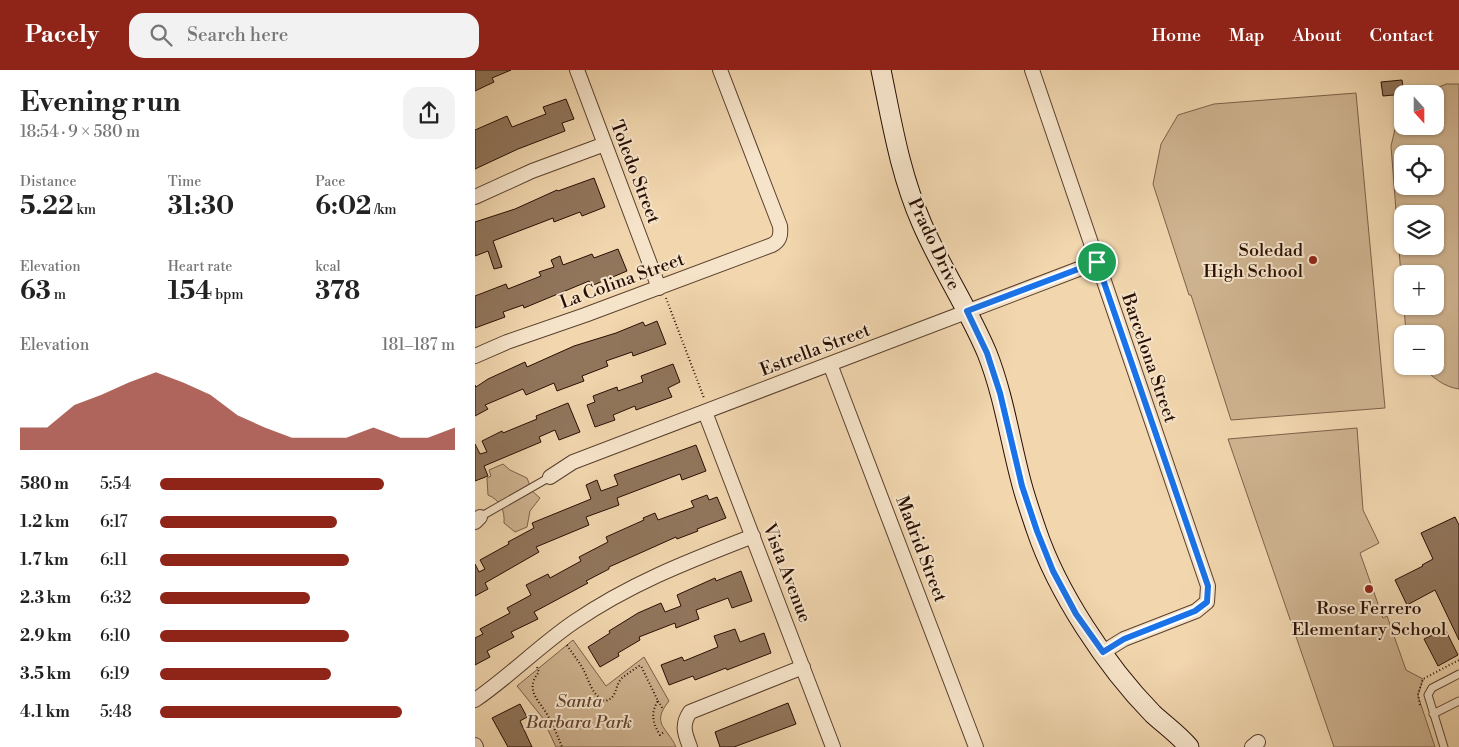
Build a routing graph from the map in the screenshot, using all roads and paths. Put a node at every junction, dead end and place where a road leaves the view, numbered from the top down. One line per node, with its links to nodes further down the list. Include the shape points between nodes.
1 (577, 70): 5 (street, Toledo Street)
2 (719, 70): 8 (street, La Colina Street, via 777,219 780,237 772,245)
3 (881, 70): 9 (street, Prado Drive, via 904,176 935,253)
4 (1032, 70): 7 (street, Barcelona Street)
5 (605, 144): 6 (street); 8 (street, Toledo Street)
6 (475, 197)
7 (1097, 262): 9 (street, Estrella Street); 17 (street, Barcelona Street, via 1208,586 1207,602 1195,611 1124,639)
8 (662, 293): 10 (street, La Colina Street, via 516,339); 12 (path)
9 (967, 311): 11 (street, Estrella Street); 17 (street, Prado Drive, via 987,353 1000,393 1022,486 1037,531 1053,571 1076,614)
10 (475, 356)
11 (830, 364): 12 (street, Estrella Street); 30 (street, Madrid Street)
12 (705, 406): 13 (street, Estrella Street, via 573,462); 15 (street, Vista Avenue)
13 (550, 477): 14 (lane)
14 (478, 520)
15 (753, 536): 18 (street, Vista Avenue); 21 (street, via 660,573 619,594 567,627)
16 (567, 645): 23 (path, via 602,700 612,699 621,679 641,666)
17 (1103, 652): 31 (street, Prado Drive, via 1153,714)
18 (803, 667): 28 (street, via 690,712 684,728); 29 (street, Vista Avenue)
19 (538, 668): 27 (path, via 533,682 535,698 548,715)
20 (1459, 674): 25 (lane, via 1429,692)
21 (475, 700)
22 (1459, 701): 25 (lane)
23 (658, 702): 24 (path); 26 (path, via 653,712 654,724 660,735)
24 (663, 709)
25 (1433, 714): 32 (lane)
26 (665, 731)
27 (562, 747)
28 (690, 747)
29 (833, 747)
30 (976, 747)
31 (1189, 747)
32 (1444, 747)

